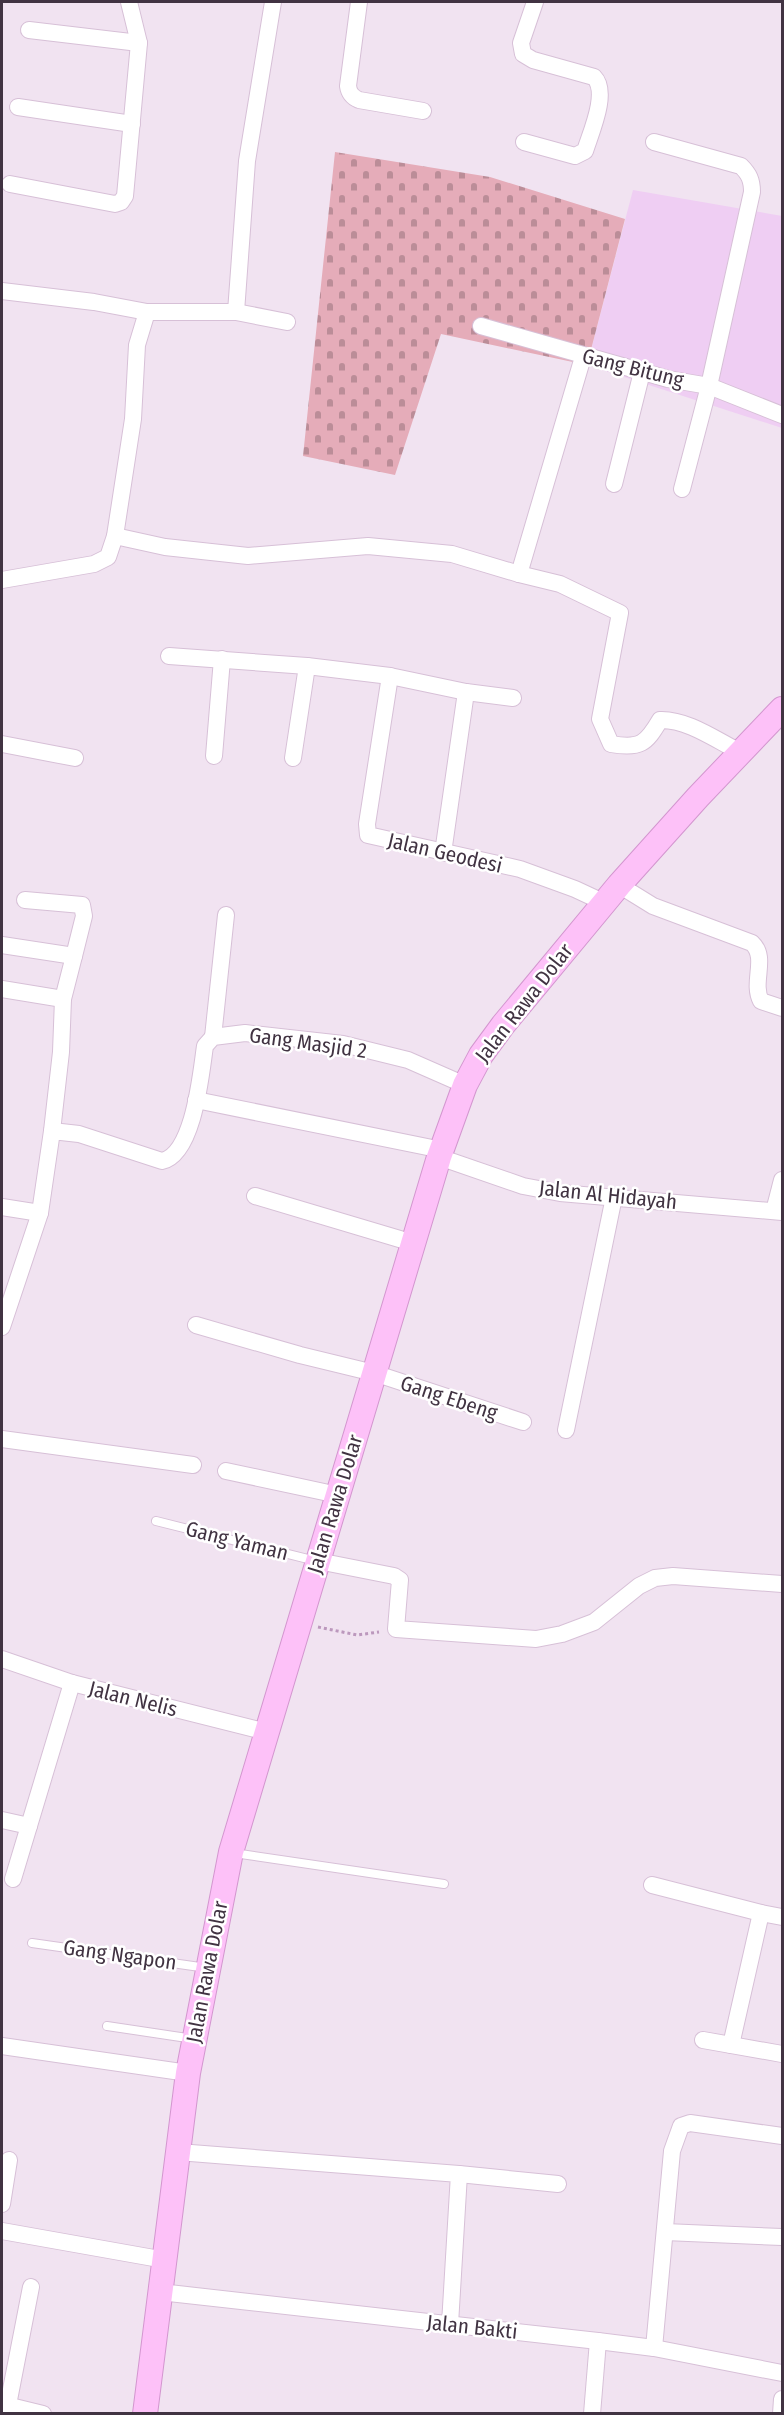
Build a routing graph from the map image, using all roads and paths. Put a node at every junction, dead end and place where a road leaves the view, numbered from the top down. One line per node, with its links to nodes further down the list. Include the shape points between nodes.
1 (129, 2): 6 (street)
2 (273, 2): 15 (street, via 247,161)
3 (359, 2): 8 (street, via 349,92 359,100)
4 (535, 2): 10 (street, via 521,43 523,54 594,77 600,85 600,96 581,154 575,156)
5 (28, 30): 6 (street)
6 (139, 43): 9 (street)
7 (18, 108): 9 (street)
8 (423, 111)
9 (132, 124): 12 (street, via 125,196 121,202)
10 (524, 142)
11 (654, 142): 20 (street, via 741,165 752,182)
12 (10, 184)
13 (2, 291): 14 (street)
14 (147, 312): 15 (street); 24 (street, via 138,345 133,419)
15 (236, 312): 16 (street)
16 (287, 322)
17 (481, 327): 18 (street, Gang Bitung)
18 (583, 357): 19 (street, Gang Bitung); 25 (street)
19 (642, 372): 20 (street, Gang Bitung); 22 (street)
20 (709, 386): 21 (street, Gang Bitung); 23 (street)
21 (783, 415)
22 (614, 484)
23 (682, 489)
24 (115, 536): 25 (street, via 248,556 379,547 452,554); 26 (street, via 108,557 94,564)
25 (519, 574): 35 (street, via 560,584 620,613 600,719 611,744 641,745 660,720 670,719)
26 (2, 580)
27 (169, 656): 28 (street)
28 (222, 659): 29 (street); 36 (street)
29 (307, 666): 30 (street); 38 (street)
30 (390, 676): 31 (street); 39 (street, Jalan Geodesi, via 367,833)
31 (466, 692): 32 (street); 39 (street)
32 (513, 698)
33 (779, 718): 35 (street, Jalan Rawa Dolar)
34 (2, 744): 37 (street)
35 (740, 752): 40 (street, Jalan Rawa Dolar)
36 (214, 756)
37 (75, 758)
38 (293, 758)
39 (442, 853): 40 (street, Jalan Geodesi, via 519,869 575,889)
40 (612, 894): 47 (street, Jalan Geodesi, via 752,943 760,957 756,992 761,1001); 49 (street, Jalan Rawa Dolar, via 503,1025)
41 (25, 900): 44 (street, via 81,905 84,916)
42 (226, 915): 48 (street)
43 (2, 945): 44 (street)
44 (74, 956): 46 (street)
45 (2, 989): 46 (street)
46 (63, 999): 51 (street)
47 (783, 1008)
48 (213, 1037): 49 (street, Gang Masjid 2, via 245,1033 343,1044 408,1060); 50 (street, via 206,1046)
49 (465, 1085): 52 (street, Jalan Rawa Dolar)
50 (196, 1101): 51 (street, via 179,1151 168,1160 79,1134); 52 (street, Jalan Al Hidayah)
51 (52, 1131): 58 (street)
52 (440, 1153): 55 (street, Jalan Al Hidayah, via 523,1186); 59 (street, Jalan Rawa Dolar)
53 (783, 1180): 57 (street)
54 (255, 1196): 59 (street)
55 (614, 1197): 57 (street, Jalan Al Hidayah); 64 (street)
56 (2, 1207): 58 (street)
57 (778, 1211)
58 (40, 1213): 61 (street)
59 (413, 1242): 62 (street, Jalan Rawa Dolar)
60 (195, 1325): 62 (street, Gang Ebeng)
61 (2, 1327)
62 (374, 1373): 63 (street, Gang Ebeng); 68 (street, Jalan Rawa Dolar)
63 (523, 1422)
64 (566, 1430)
65 (2, 1439): 66 (street)
66 (193, 1465)
67 (226, 1471): 68 (street)
68 (338, 1495): 70 (street, Jalan Rawa Dolar)
69 (156, 1521): 70 (lane, Gang Yaman)
70 (318, 1561): 73 (street, via 400,1580); 76 (street, Jalan Rawa Dolar)
71 (783, 1584): 73 (street, via 655,1578 639,1586 594,1623 536,1640)
72 (313, 1625): 73 (path, via 357,1635)
73 (396, 1629)
74 (2, 1659): 75 (street, Jalan Nelis)
75 (72, 1683): 76 (street, Jalan Nelis); 78 (street)
76 (267, 1732): 79 (street, Jalan Rawa Dolar)
77 (2, 1820): 78 (street)
78 (29, 1826): 80 (street)
79 (231, 1852): 81 (lane); 86 (street, Jalan Rawa Dolar)
80 (13, 1879)
81 (444, 1884)
82 (652, 1885): 83 (street)
83 (762, 1913): 84 (street); 90 (street)
84 (783, 1917)
85 (32, 1943): 86 (lane, Gang Ngapon)
86 (208, 1968): 88 (street, Jalan Rawa Dolar)
87 (107, 2026): 88 (lane)
88 (194, 2039): 93 (street, Jalan Rawa Dolar)
89 (703, 2040): 90 (street)
90 (731, 2045): 92 (street)
91 (2, 2046): 93 (street)
92 (783, 2055)
93 (188, 2073): 95 (street, Jalan Rawa Dolar)
94 (783, 2136): 101 (street, via 690,2123 681,2126 672,2151)
95 (178, 2152): 97 (street); 103 (street, Jalan Rawa Dolar)
96 (9, 2160): 99 (street)
97 (459, 2174): 98 (street); 106 (street)
98 (558, 2184)
99 (2, 2204)
100 (2, 2231): 103 (street)
101 (664, 2232): 102 (street); 108 (street)
102 (783, 2237)
103 (165, 2260): 105 (street, Jalan Rawa Dolar)
104 (31, 2287): 111 (street)
105 (160, 2292): 106 (street, Jalan Bakti); 113 (street, Jalan Rawa Dolar)
106 (450, 2324): 107 (street, Jalan Bakti)
107 (598, 2341): 108 (street, Jalan Bakti); 114 (street)
108 (654, 2348): 109 (street, Jalan Bakti)
109 (783, 2373)
110 (783, 2399): 115 (street)
111 (5, 2405): 112 (street)
112 (43, 2414)
113 (145, 2414)
114 (592, 2414)
115 (781, 2414)

